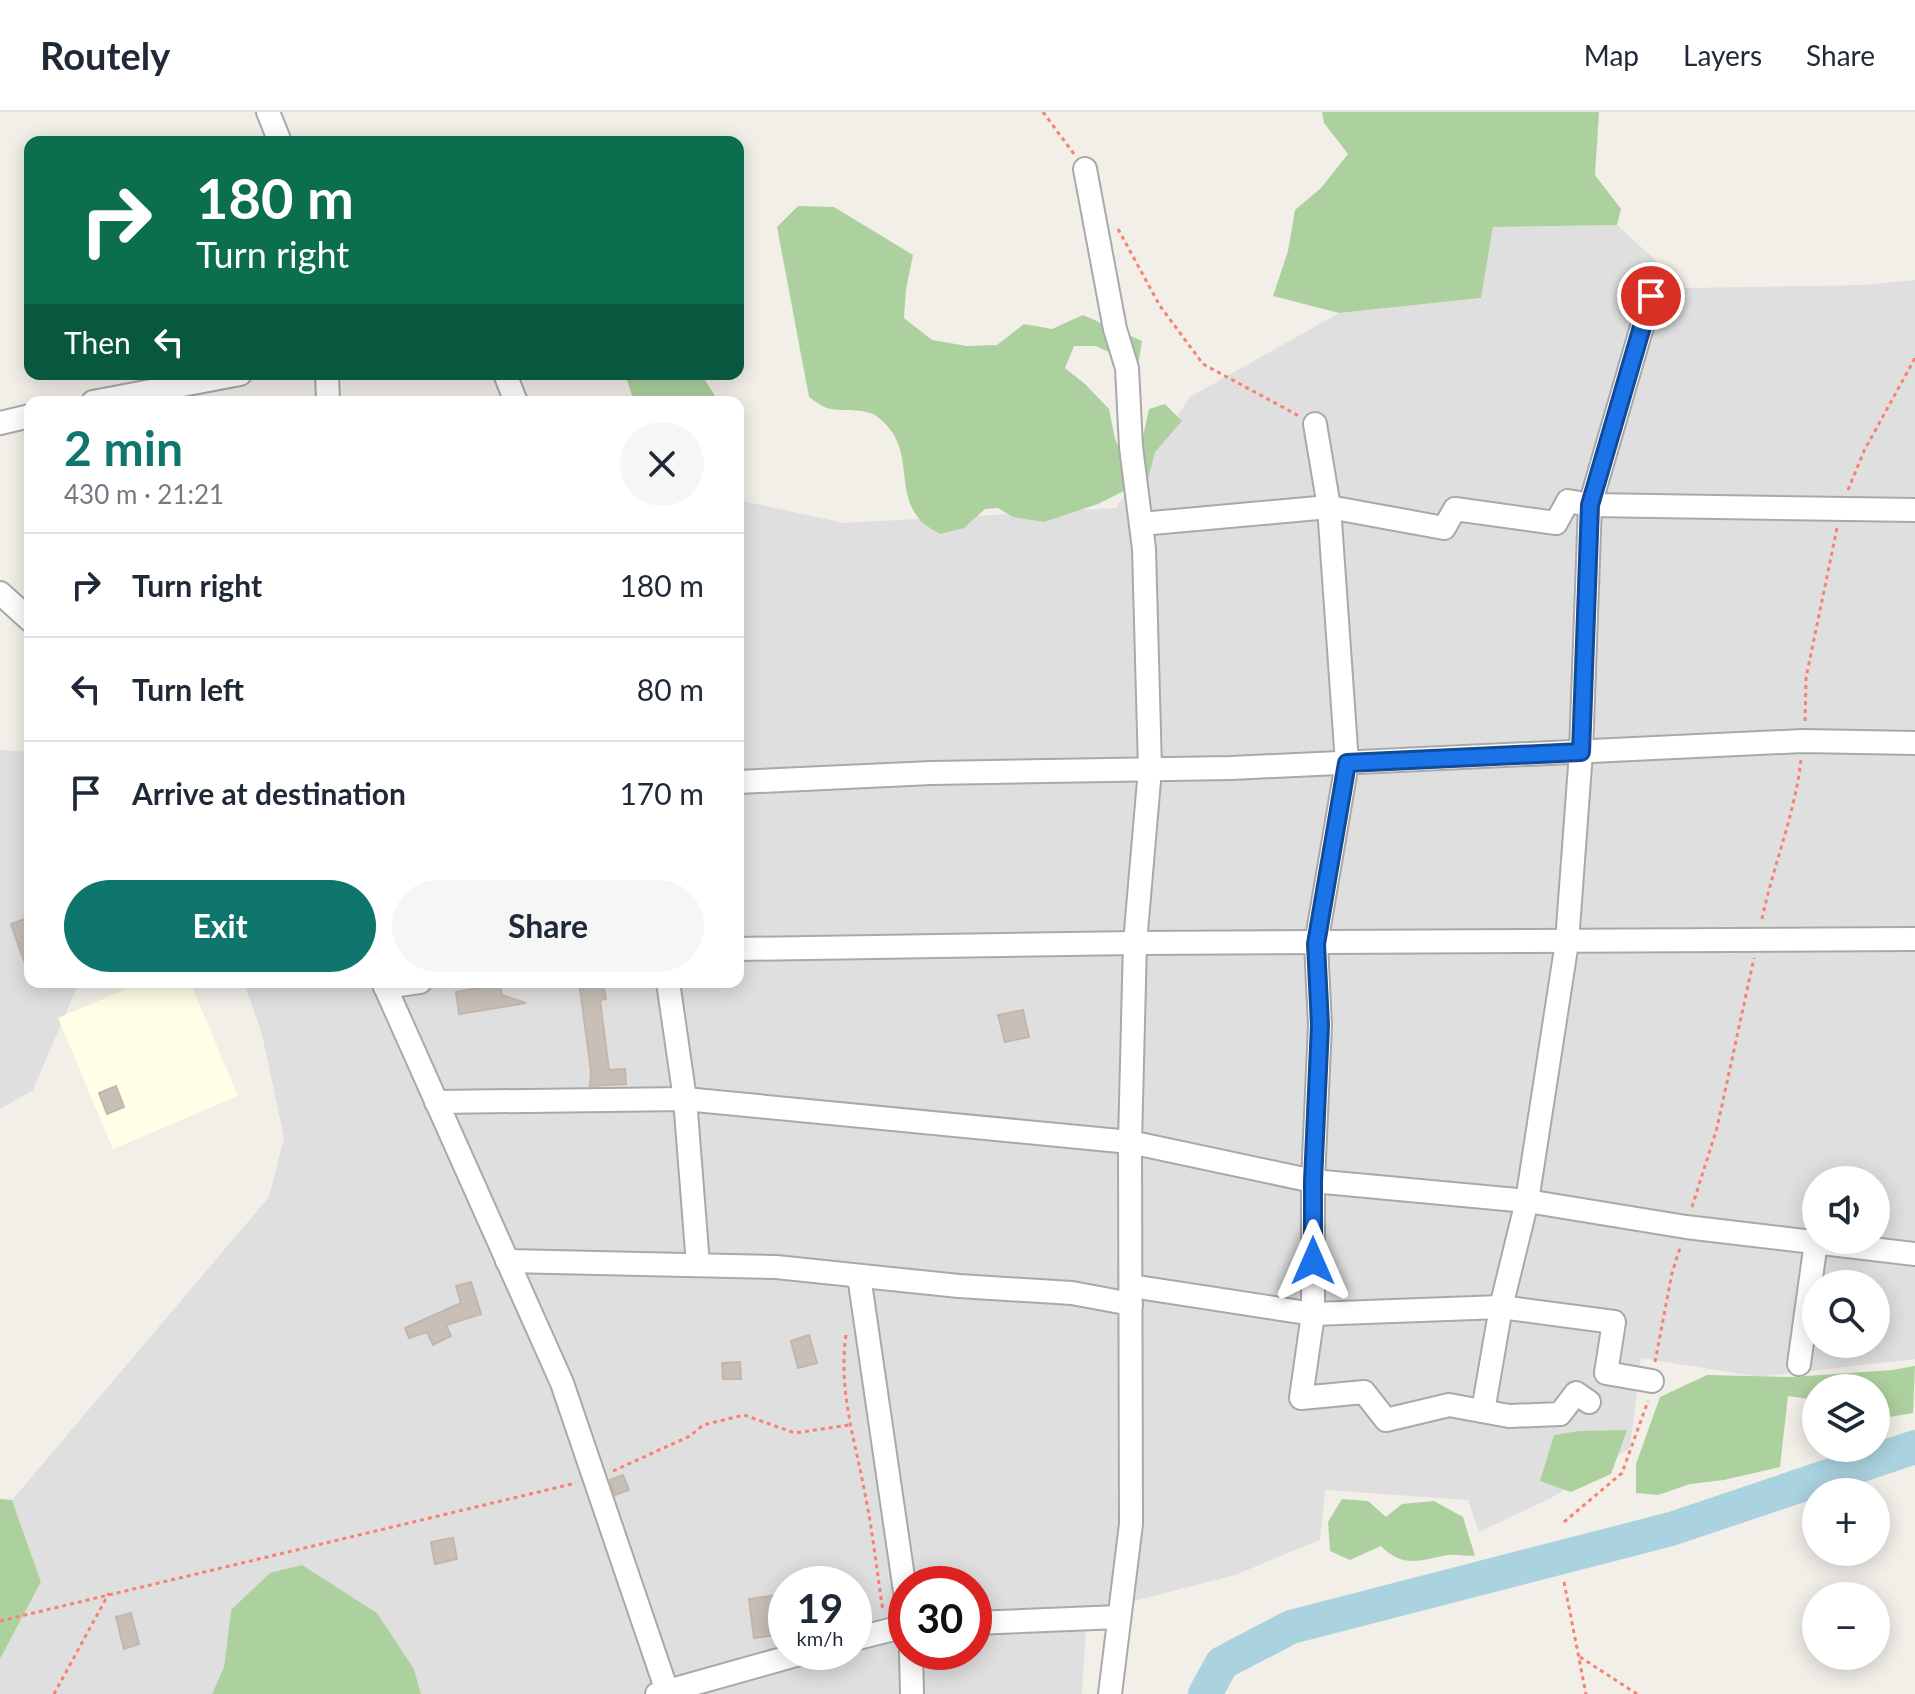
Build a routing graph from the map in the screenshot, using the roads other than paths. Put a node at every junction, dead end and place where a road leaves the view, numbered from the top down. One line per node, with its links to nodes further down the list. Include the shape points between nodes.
1 (268, 112): 2 (street)
2 (278, 136)
3 (1085, 169): 13 (street, via 1127,368)
4 (1651, 296): 10 (street)
5 (208, 380): 6 (street)
6 (124, 396)
7 (24, 417): 8 (street)
8 (0, 423)
9 (1315, 424): 11 (street)
10 (1590, 505): 11 (street, via 1568,501 1556,523 1455,509 1444,528); 12 (street); 17 (street)
11 (1329, 507): 13 (street); 18 (street)
12 (1915, 510)
13 (1141, 524): 19 (street)
14 (0, 593): 15 (street)
15 (24, 615)
16 (1915, 743): 17 (street, via 1803,741)
17 (1581, 752): 18 (street); 22 (street)
18 (1347, 763): 19 (street); 24 (street)
19 (1150, 769): 20 (street); 23 (street)
20 (744, 782)
21 (1915, 939): 22 (street)
22 (1567, 942): 24 (street); 32 (street)
23 (1135, 943): 24 (street); 25 (street); 30 (street)
24 (1316, 944): 31 (street, via 1320,1025)
25 (744, 949)
26 (386, 988): 29 (street)
27 (669, 988): 28 (street)
28 (685, 1099): 29 (street); 30 (street); 38 (street)
29 (436, 1102): 37 (street)
30 (1130, 1142): 31 (street); 40 (street)
31 (1313, 1181): 32 (street); 42 (street)
32 (1527, 1201): 33 (street); 41 (street)
33 (1802, 1240)
34 (1890, 1251): 36 (street)
35 (1814, 1254): 43 (street)
36 (1915, 1254)
37 (507, 1261): 38 (street); 52 (street, via 562,1383)
38 (698, 1265): 39 (street)
39 (859, 1276): 40 (street); 47 (street)
40 (1131, 1295): 42 (street); 48 (street, via 1131,1524)
41 (1501, 1307): 42 (street); 44 (street, via 1614,1322 1606,1373); 46 (street)
42 (1313, 1314): 46 (street, via 1301,1398 1364,1392 1386,1420 1449,1405)
43 (1799, 1364)
44 (1652, 1381)
45 (1589, 1402): 46 (street, via 1576,1393 1560,1414)
46 (1483, 1411)
47 (901, 1566)
48 (1119, 1617): 49 (street); 54 (street)
49 (992, 1622)
50 (768, 1663): 52 (street)
51 (911, 1670): 53 (street)
52 (664, 1693)
53 (912, 1694)
54 (1110, 1694)

